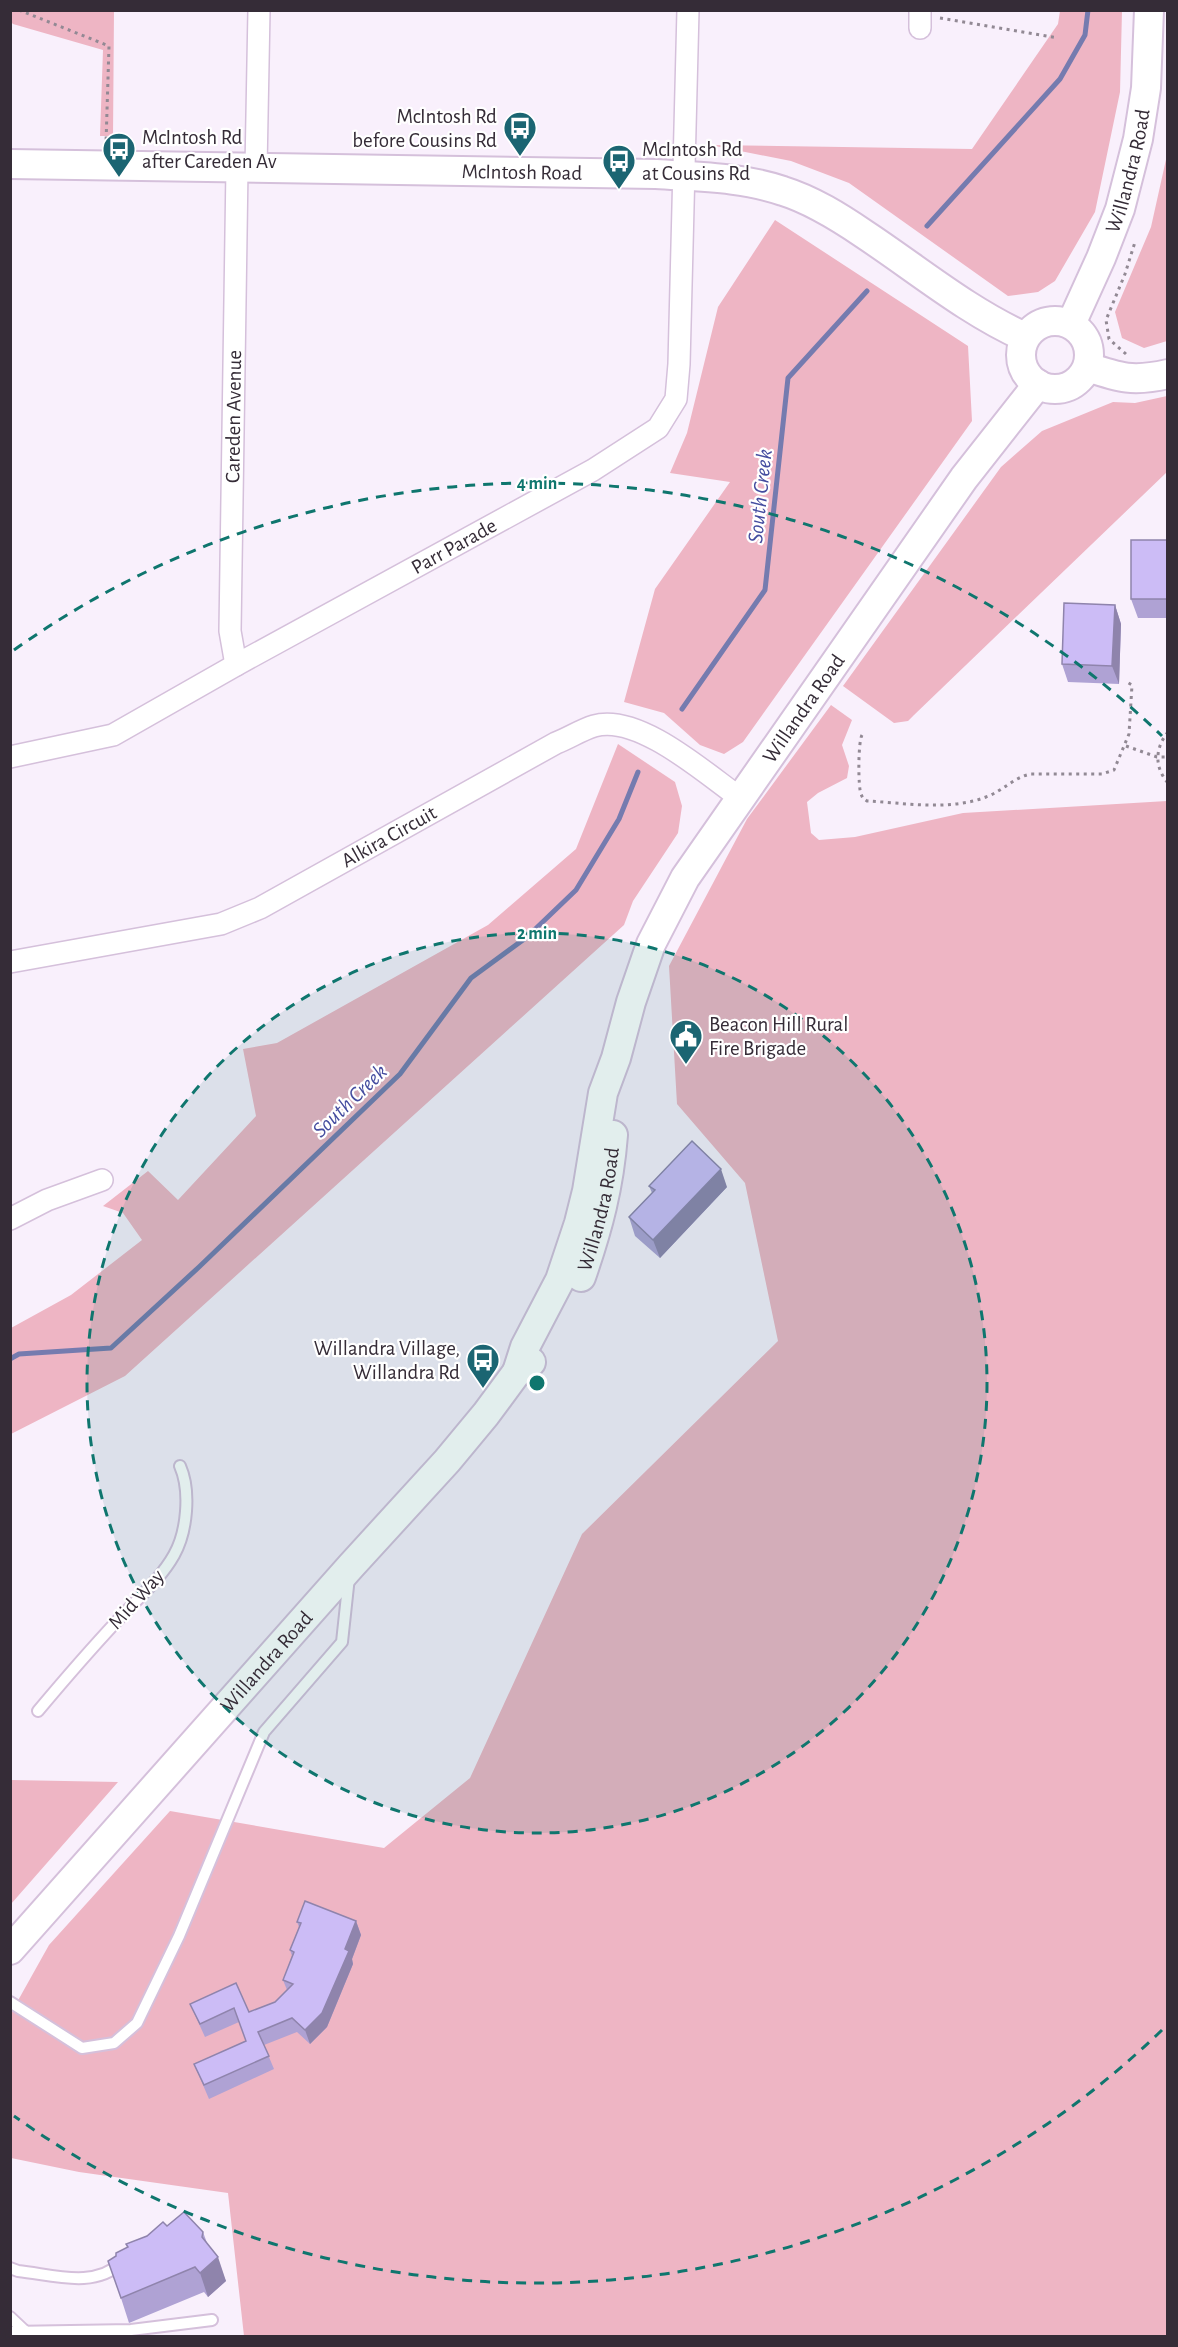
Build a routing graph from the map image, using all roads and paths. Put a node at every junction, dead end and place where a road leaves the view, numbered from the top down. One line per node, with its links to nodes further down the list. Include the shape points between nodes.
1 (19, 10): 7 (path, via 109,46)
2 (258, 10): 9 (street, Careden Avenue)
3 (688, 10): 10 (street, Parr Parade)
4 (1149, 10): 12 (main road, Willandra Road, via 1146,88 1138,139 1120,209)
5 (920, 18): 6 (path)
6 (1058, 38)
7 (106, 151)
8 (10, 164): 9 (main road, McIntosh Road)
9 (246, 168): 10 (main road, McIntosh Road); 18 (street, Careden Avenue, via 230,631)
10 (685, 176): 13 (main road, McIntosh Road, via 757,183 809,201 981,315); 18 (street, Parr Parade, via 676,399 658,428 593,470)
11 (1138, 232): 16 (path, via 1106,320 1109,339 1126,352)
12 (1071, 324): 13 (main road, via 1046,322); 14 (main road, via 1088,342)
13 (1025, 337): 17 (main road, via 1021,359 1024,369)
14 (1088, 367): 16 (main road); 17 (main road, via 1067,387 1047,388)
15 (1167, 374): 16 (main road)
16 (1130, 379)
17 (1038, 384): 27 (main road, Willandra Road, via 964,478)
18 (236, 665): 23 (street, Parr Parade, via 113,735)
19 (1125, 681): 22 (path, via 1132,686)
20 (1167, 732): 24 (path)
21 (862, 735): 22 (path, via 858,751 859,787 867,801 957,804 987,797 1031,774 1108,773 1118,765)
22 (1125, 746): 24 (path)
23 (10, 757)
24 (1157, 757): 25 (path); 26 (path)
25 (1167, 757)
26 (1167, 783)
27 (740, 798): 28 (street, Alkira Circuit, via 650,735 620,724 595,726 556,743 260,908 221,924); 32 (main road, Willandra Road, via 685,878 651,944 616,1058 611,1166 596,1234 579,1284 542,1354 517,1372 447,1461)
28 (10, 962)
29 (102, 1180): 30 (street, via 46,1200)
30 (10, 1219)
31 (180, 1466): 33 (lane, Mid Way, via 185,1503 183,1531 175,1554)
32 (351, 1566): 34 (main road, Willandra Road); 35 (lane, via 342,1642 264,1732 137,2023 114,2043 82,2048)
33 (38, 1711)
34 (10, 1950)
35 (10, 2002)
36 (132, 2254): 37 (lane, via 110,2273 86,2279)
37 (10, 2268)
38 (10, 2317): 41 (lane)
39 (212, 2320): 41 (lane, via 131,2330)
40 (10, 2332): 41 (lane)
41 (27, 2332)

